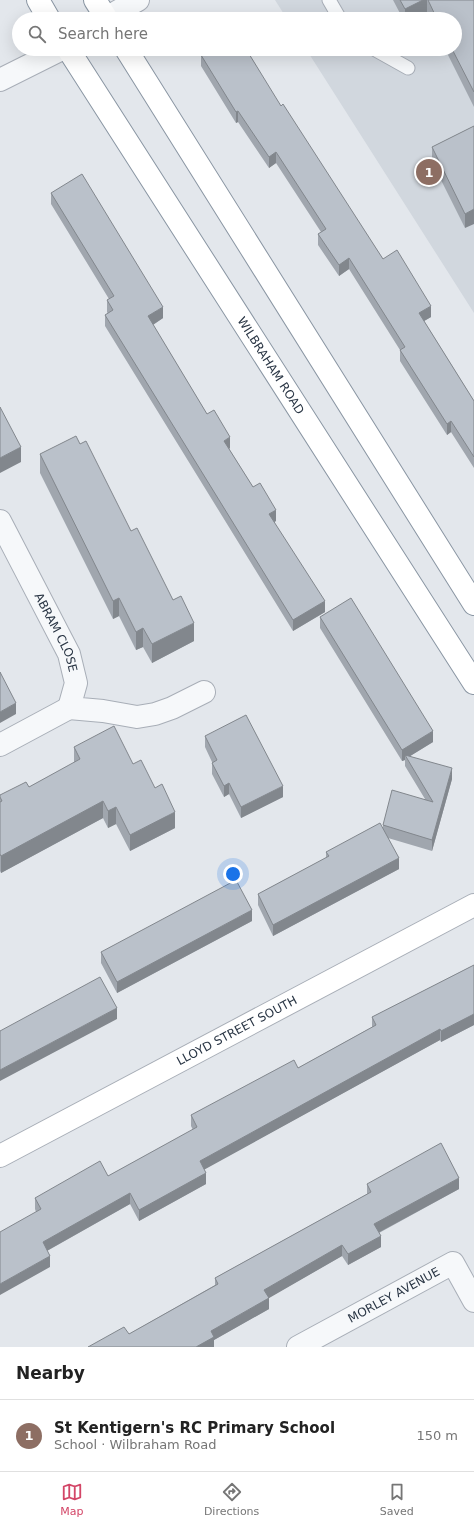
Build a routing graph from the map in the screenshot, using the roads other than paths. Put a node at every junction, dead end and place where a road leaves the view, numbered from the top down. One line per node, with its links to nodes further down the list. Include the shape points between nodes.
1 (38, 0): 4 (main road)
2 (138, 0): 5 (street)
3 (329, 0): 6 (lane)
4 (45, 12)
5 (108, 12)
6 (336, 12)
7 (48, 56): 12 (street)
8 (72, 56): 15 (main road, WILBRAHAM ROAD)
9 (130, 56): 14 (main road)
10 (387, 56): 11 (lane)
11 (408, 68)
12 (0, 80)
13 (0, 521): 17 (street, ABRAM CLOSE, via 69,654 76,683)
14 (474, 604)
15 (474, 683)
16 (204, 692): 17 (street, via 166,710 137,717)
17 (69, 708): 18 (street)
18 (0, 745)
19 (474, 905): 20 (main road, LLOYD STREET SOUTH)
20 (0, 1156)
21 (474, 1301): 22 (street, MORLEY AVENUE, via 453,1263)
22 (298, 1347)

